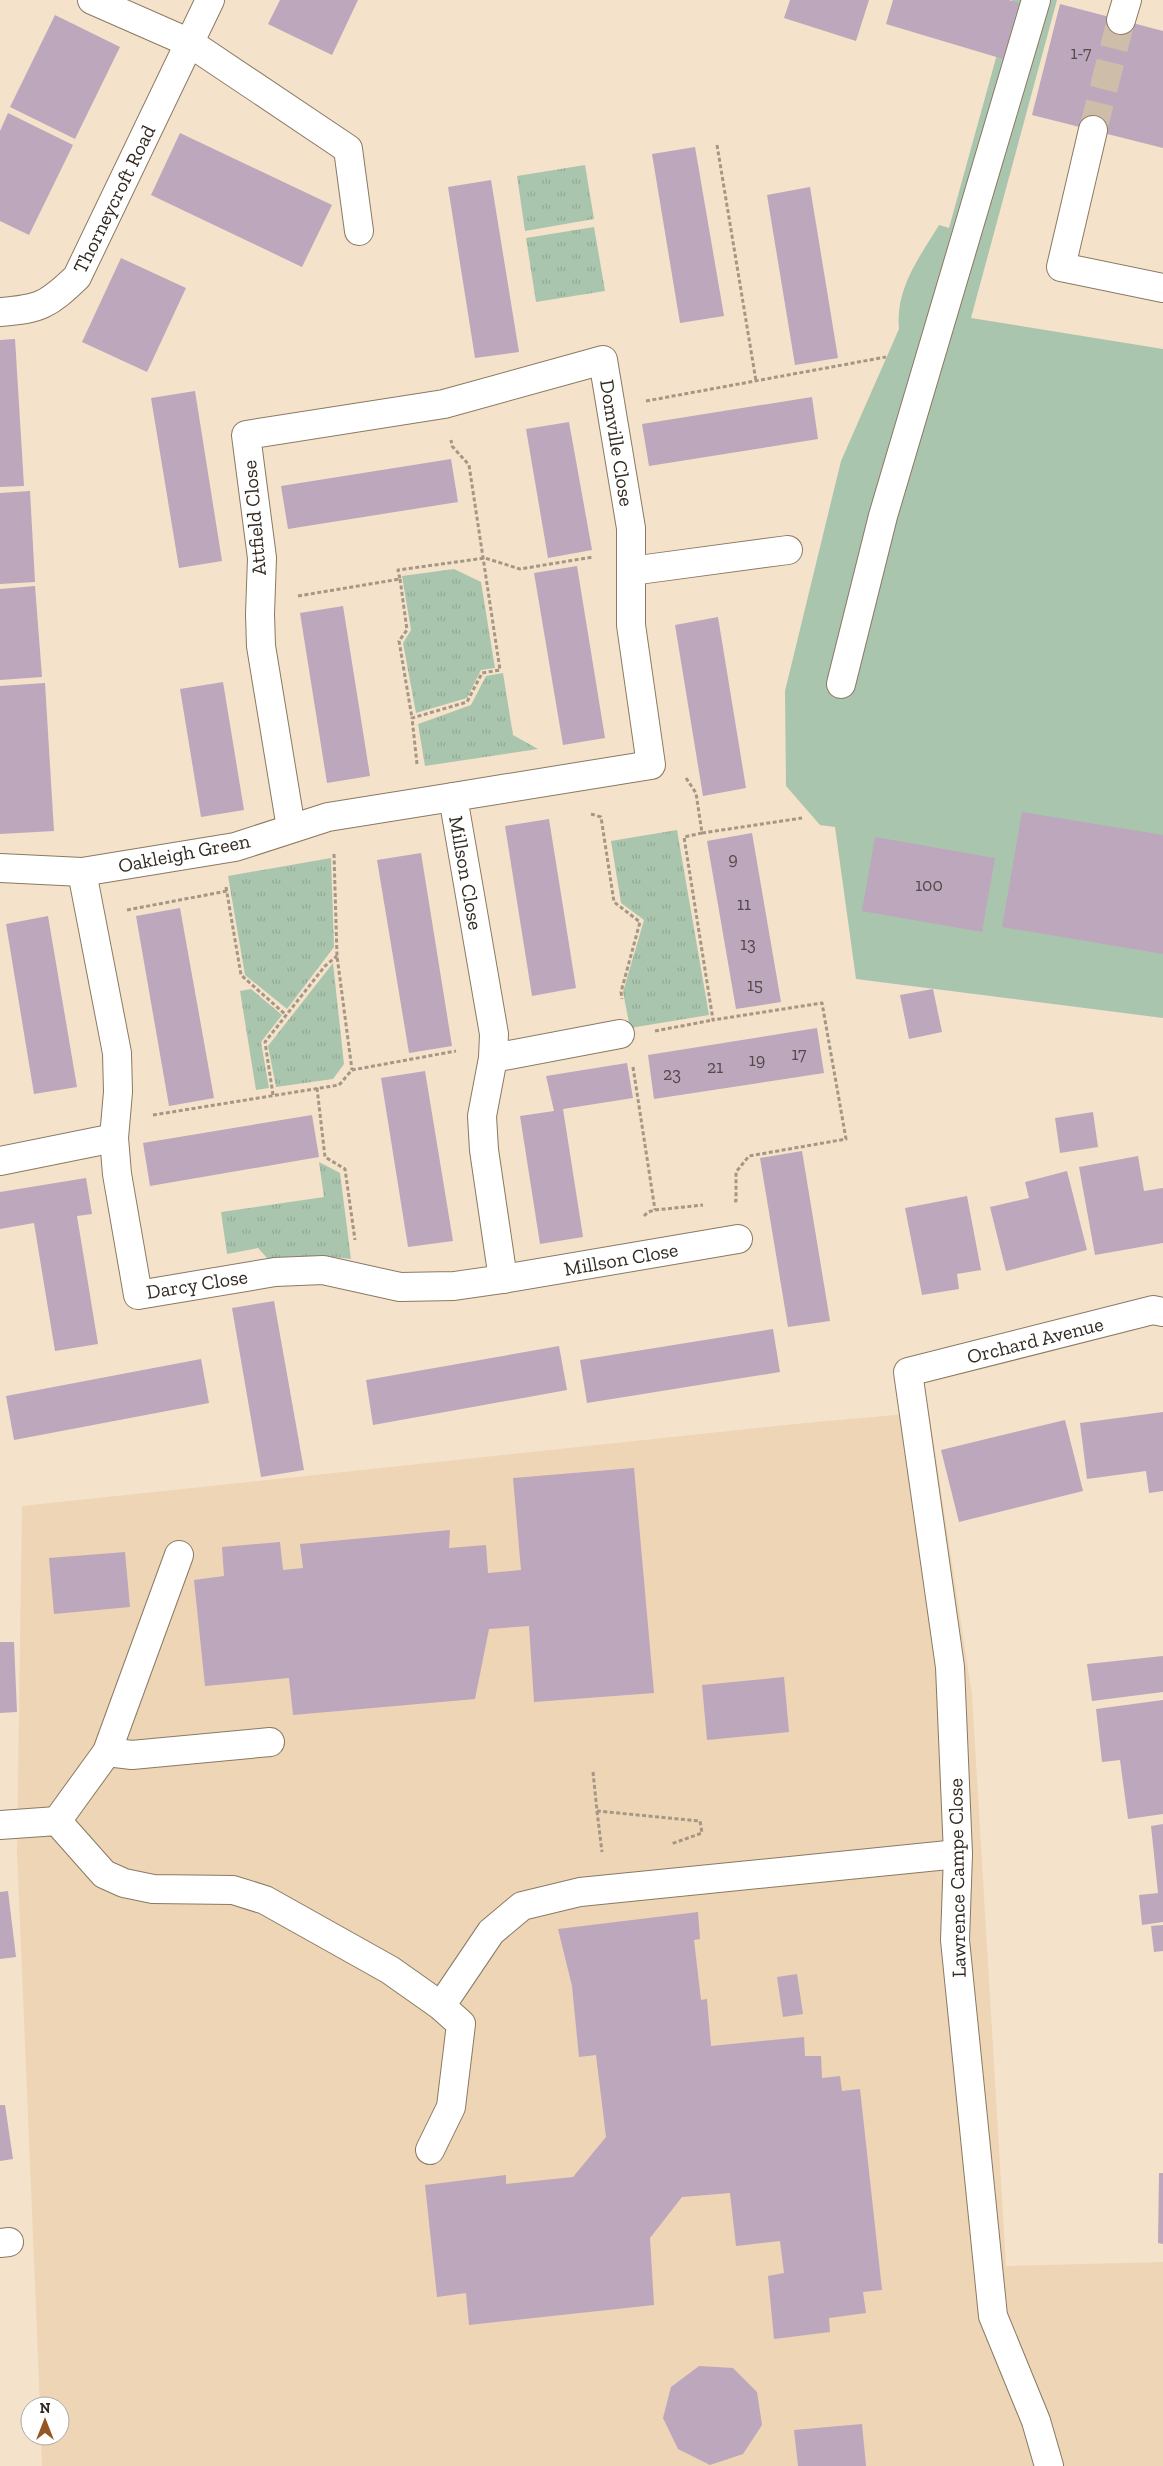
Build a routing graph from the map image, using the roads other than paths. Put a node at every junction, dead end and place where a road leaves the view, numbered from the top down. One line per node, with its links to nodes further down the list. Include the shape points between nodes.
1 (92, 0): 4 (street)
2 (210, 0): 4 (street, Thorneycroft Road)
3 (1036, 0): 12 (street, via 883,516)
4 (190, 43): 6 (street, via 348,149); 8 (street, Thorneycroft Road, via 77,277 57,296 31,310)
5 (1093, 130): 7 (street, via 1061,267)
6 (359, 231)
7 (1163, 288)
8 (0, 312)
9 (444, 404): 11 (street, Domville Close, via 603,360 631,528); 15 (street, Attfield Close, via 246,435 262,558 261,646)
10 (788, 550): 11 (street)
11 (631, 561): 13 (street, Domville Close, via 631,625)
12 (841, 684)
13 (651, 765): 14 (street, Millson Close)
14 (453, 797): 15 (street, Oakleigh Green, via 328,817); 19 (street, Millson Close, via 494,1034)
15 (291, 828): 17 (street, Oakleigh Green, via 235,846)
16 (0, 868): 17 (street, Oakleigh Green)
17 (82, 872): 20 (street, Darcy Close, via 116,1053 118,1092)
18 (620, 1034): 19 (street)
19 (493, 1051): 24 (street, Millson Close, via 482,1124)
20 (115, 1130): 21 (street); 23 (street, Darcy Close, via 117,1174 138,1295 275,1272)
21 (0, 1160)
22 (738, 1239): 24 (street, Millson Close)
23 (324, 1270): 24 (street, Millson Close, via 400,1287 454,1286)
24 (503, 1279)
25 (1163, 1312): 26 (street, Orchard Avenue, via 1153,1310)
26 (908, 1372): 32 (street, Lawrence Campe Close, via 950,1667)
27 (178, 1555): 29 (street)
28 (270, 1742): 29 (street, via 132,1755)
29 (107, 1752): 30 (street)
30 (57, 1821): 31 (street); 33 (street, via 104,1874 124,1883 153,1889 233,1890 265,1900 390,1970)
31 (10, 1824)
32 (958, 1854): 33 (street, via 580,1892 522,1906 491,1932); 35 (street, Lawrence Campe Close, via 955,1940 993,2316 1036,2421)
33 (441, 2006): 34 (street, via 461,2024 451,2107)
34 (430, 2150)
35 (1049, 2466)

